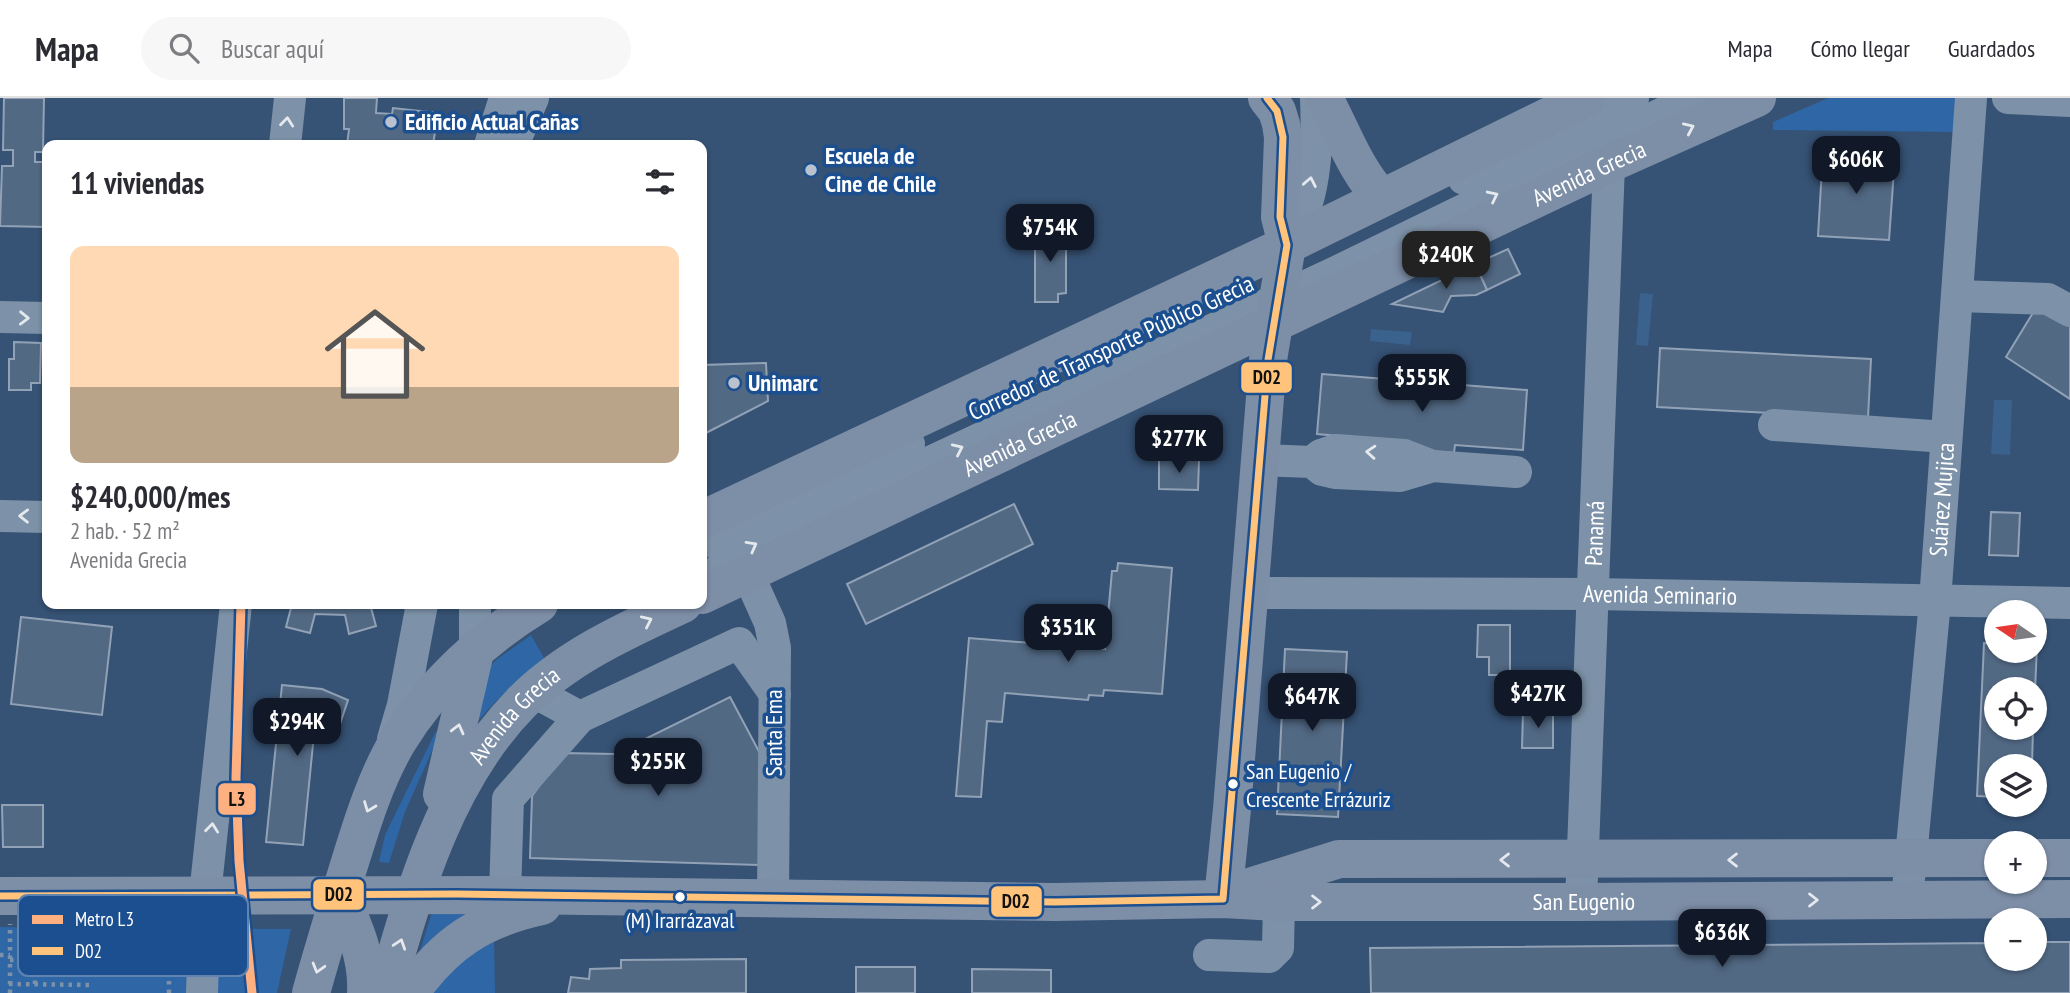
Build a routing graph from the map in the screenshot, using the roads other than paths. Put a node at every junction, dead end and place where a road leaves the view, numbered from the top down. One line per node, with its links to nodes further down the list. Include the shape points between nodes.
1 (290, 98): 14 (street, one-way to 1)
2 (505, 98): 15 (street)
3 (533, 98): 16 (street)
4 (1267, 98): 19 (main road, via 1282,124)
5 (1316, 98): 19 (street, one-way to 5, via 1311,177)
6 (1324, 98): 18 (main road, via 1371,187)
7 (1586, 98): 18 (main road, Avenida Grecia)
8 (1633, 98): 19 (street, Corredor de Transporte Público Grecia)
9 (1694, 98): 19 (street, Corredor de Transporte Público Grecia, one-way to 9)
10 (1757, 98): 17 (main road, Avenida Grecia, one-way to 10)
11 (1971, 98): 20 (street, Suárez Mujica)
12 (2008, 98): 13 (street)
13 (2070, 101)
14 (286, 140)
15 (492, 140)
16 (515, 140)
17 (1609, 164): 19 (main road, Avenida Grecia); 36 (street, Panamá)
18 (1381, 197): 19 (main road, Avenida Grecia)
19 (1280, 283): 26 (main road); 30 (main road, Avenida Grecia); 31 (street, Corredor de Transporte Público Grecia); 32 (main road, Avenida Grecia); 33 (street, Corredor de Transporte Público Grecia, one-way to 19, via 727,560 759,542)
20 (1957, 296): 21 (street, via 2048,299); 25 (street, Suárez Mujica)
21 (2070, 311)
22 (0, 317): 23 (street, one-way to 23)
23 (42, 318)
24 (1774, 425): 25 (street)
25 (1947, 437): 37 (street, Suárez Mujica)
26 (1260, 460): 27 (street, via 1312,462 1336,450 1404,456 1432,467); 35 (main road)
27 (1516, 472)
28 (0, 516): 29 (street, one-way to 28)
29 (42, 517)
30 (707, 518)
31 (707, 540)
32 (748, 573): 34 (main road, Avenida Grecia); 46 (street, Santa Ema, via 773,635)
33 (707, 586)
34 (707, 591)
35 (1249, 593): 36 (street, Avenida Seminario); 49 (main road)
36 (1593, 594): 37 (street, Avenida Seminario); 55 (street, Panamá)
37 (1935, 601): 38 (street, Avenida Seminario); 54 (street, Suárez Mujica)
38 (2070, 604)
39 (235, 609): 57 (street, one-way to 39)
40 (421, 609): 48 (street, via 403,705)
41 (476, 609): 44 (street)
42 (530, 609): 44 (main road)
43 (672, 609): 45 (main road, Avenida Grecia, one-way to 43, via 611,638)
44 (475, 652): 48 (main road, via 427,701); 56 (main road, one-way to 44)
45 (534, 692): 47 (street); 56 (main road, Avenida Grecia, via 478,758)
46 (775, 694): 47 (street, via 739,643); 62 (street, Santa Ema)
47 (580, 717): 59 (street, via 508,799)
48 (385, 767): 60 (main road, one-way to 60)
49 (1228, 845): 53 (main road, via 1242,852); 63 (main road)
50 (1984, 858): 54 (main road, San Eugenio)
51 (2047, 858): 52 (main road)
52 (2070, 858)
53 (1339, 859): 55 (main road, San Eugenio, one-way to 53); 63 (main road, San Eugenio, via 1244,887)
54 (1911, 859): 55 (main road, San Eugenio, one-way to 55); 65 (street, Suárez Mujica)
55 (1583, 860): 67 (street, Panamá)
56 (419, 881): 59 (main road, San Eugenio); 60 (main road, San Eugenio); 71 (main road, one-way to 56)
57 (205, 895)
58 (248, 895): 60 (main road, San Eugenio)
59 (505, 895): 61 (main road, San Eugenio)
60 (340, 896): 69 (main road, one-way to 69); 70 (main road, via 359,942)
61 (588, 897): 62 (main road, San Eugenio); 72 (main road, via 508,914 473,930 445,950)
62 (772, 899): 63 (main road, San Eugenio)
63 (1223, 899): 66 (main road, San Eugenio)
64 (2070, 899): 65 (main road, San Eugenio)
65 (1907, 900): 67 (main road, San Eugenio, one-way to 65)
66 (1279, 902): 67 (main road, San Eugenio, one-way to 67); 68 (street, via 1278,948 1269,957)
67 (1581, 902)
68 (1209, 955)
69 (311, 993)
70 (366, 993)
71 (385, 993)
72 (410, 993)

